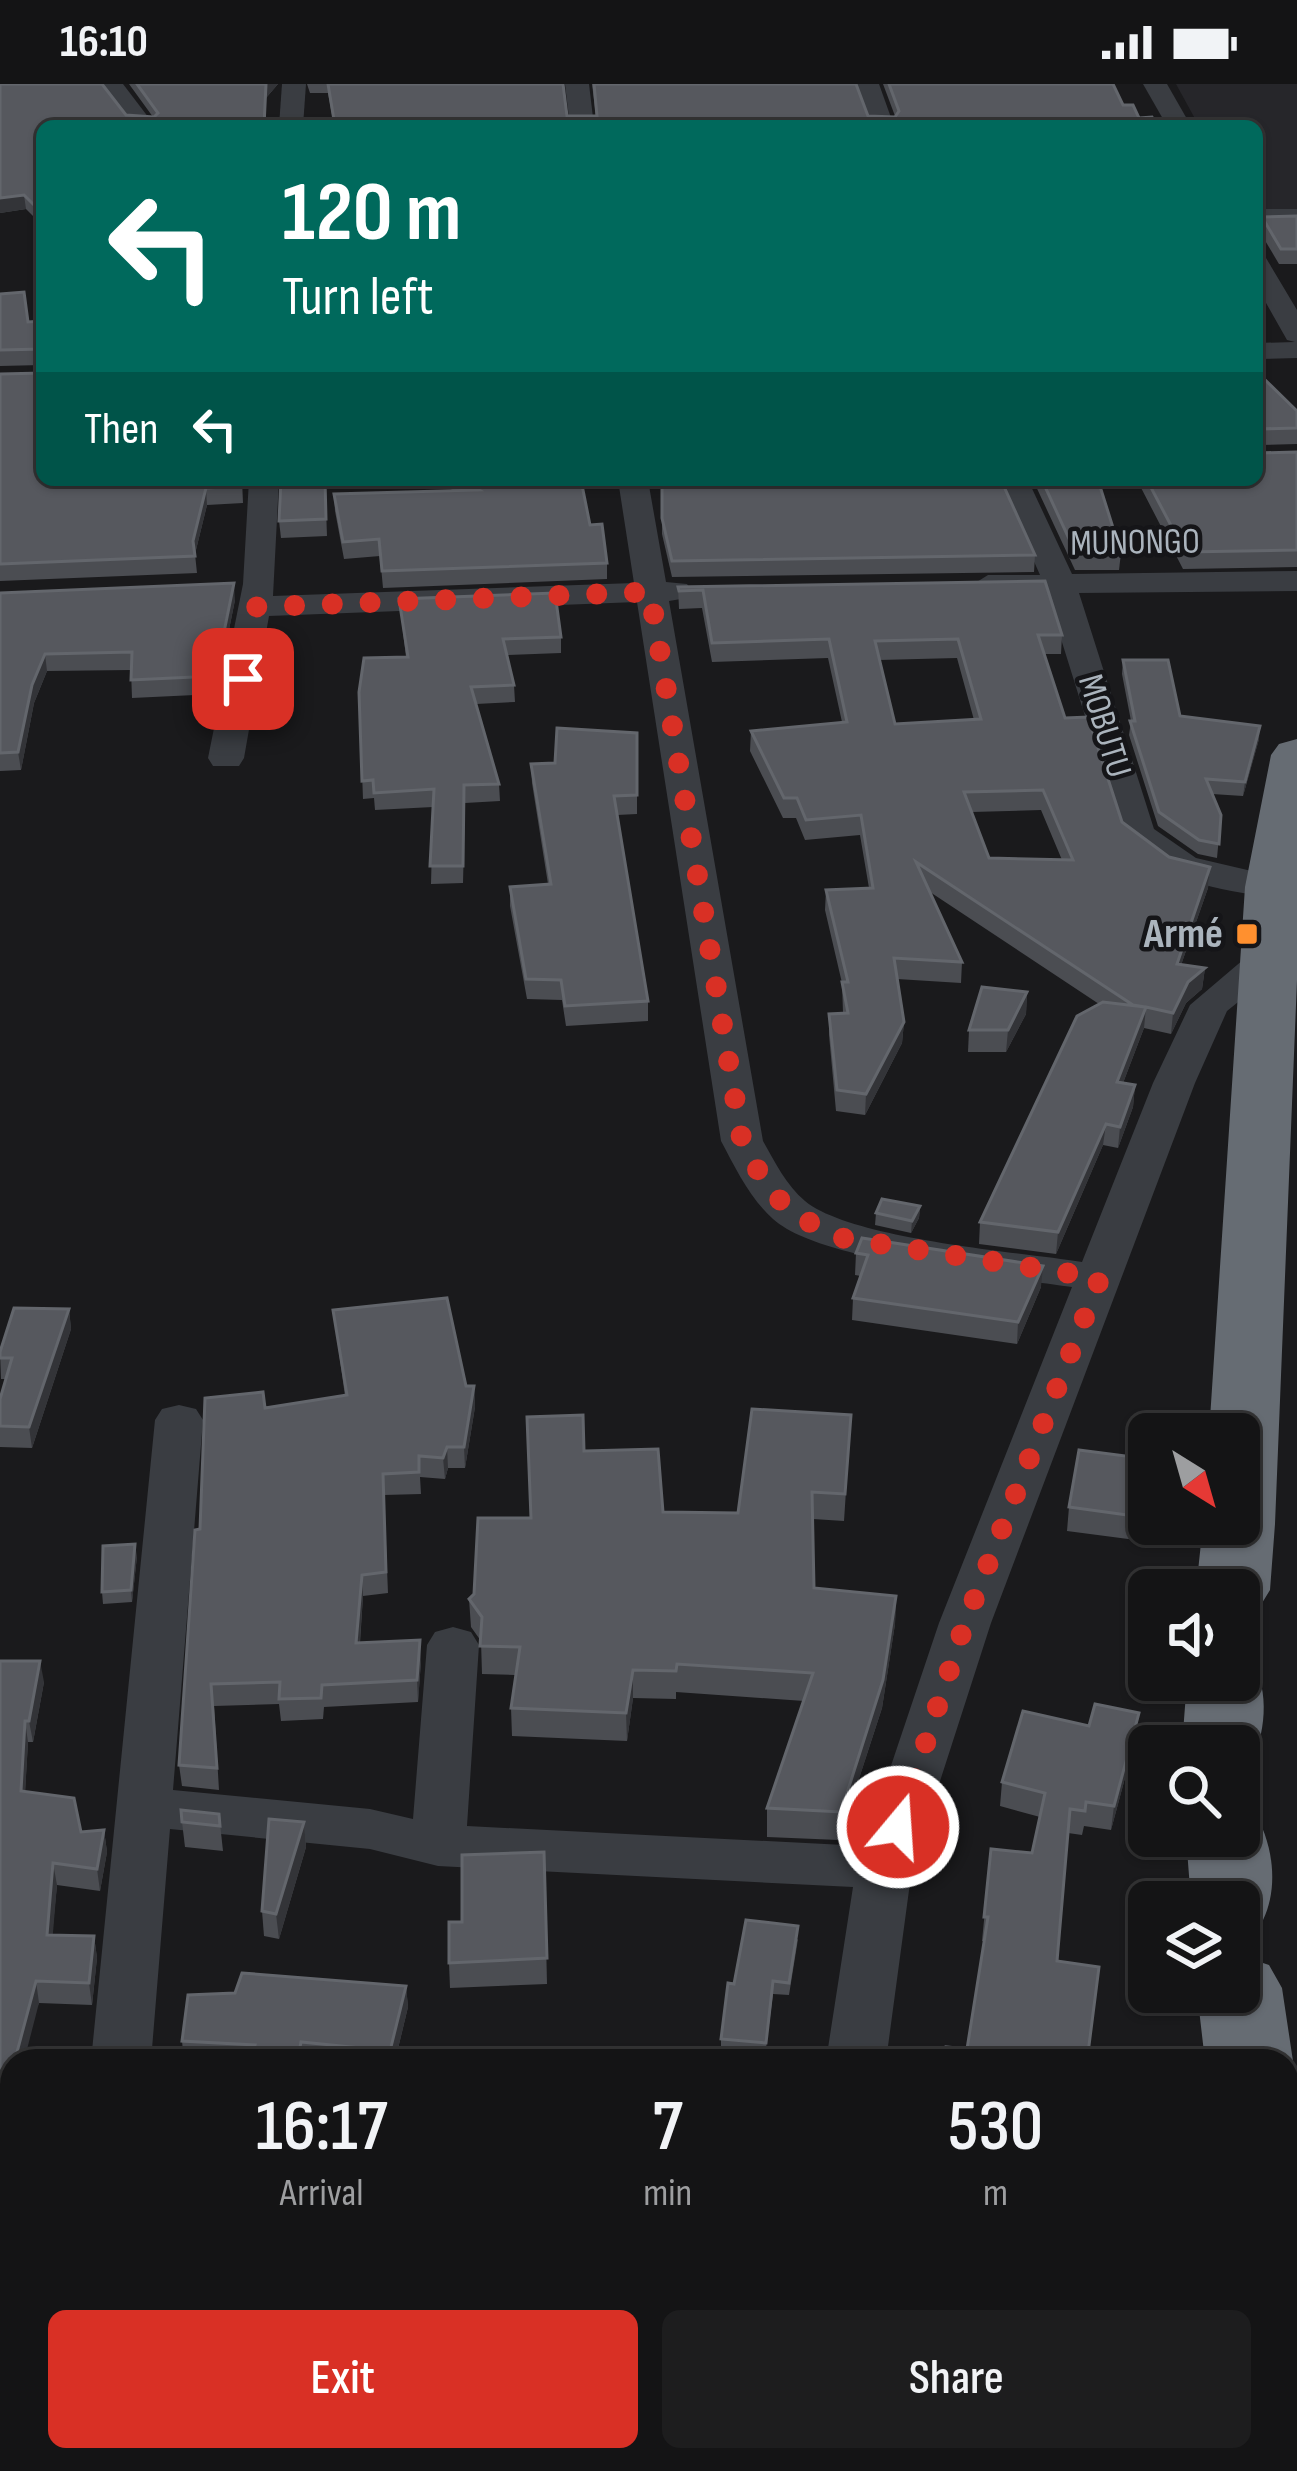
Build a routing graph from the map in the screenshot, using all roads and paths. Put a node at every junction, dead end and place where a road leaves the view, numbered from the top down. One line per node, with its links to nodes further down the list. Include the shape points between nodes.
1 (111, 84): 6 (street)
2 (293, 84): 7 (street)
3 (577, 84): 8 (street)
4 (867, 84): 9 (street)
5 (1155, 84): 10 (street)
6 (138, 120)
7 (291, 120)
8 (581, 120)
9 (879, 120)
10 (1176, 120)
11 (1263, 217): 12 (street)
12 (1297, 217)
13 (1263, 274): 14 (street)
14 (1297, 334)
15 (1297, 350): 16 (street)
16 (1263, 351)
17 (263, 486): 24 (street)
18 (634, 486): 25 (street)
19 (1016, 486): 21 (street, MOBUTU)
20 (1297, 581): 21 (street, MUNONGO)
21 (1060, 583): 22 (street, MUNONGO); 28 (street, MOBUTU, via 1137,833 1156,855 1197,874)
22 (946, 586)
23 (718, 590): 25 (street)
24 (250, 592): 25 (street); 27 (street)
25 (650, 592): 30 (street, via 742,1141 766,1185 791,1212 836,1237)
26 (1297, 755): 28 (highway)
27 (226, 758)
28 (1273, 887): 29 (highway)
29 (1284, 958): 30 (street, via 1210,1005); 31 (highway)
30 (1100, 1278): 36 (street, via 965,1623)
31 (1248, 1413)
32 (179, 1420): 34 (street)
33 (453, 1645): 35 (street)
34 (145, 1807): 35 (street, via 370,1829); 38 (street)
35 (438, 1845): 36 (street)
36 (884, 1868): 39 (street)
37 (1242, 2013): 40 (highway)
38 (122, 2049)
39 (858, 2049)
40 (1247, 2049)

